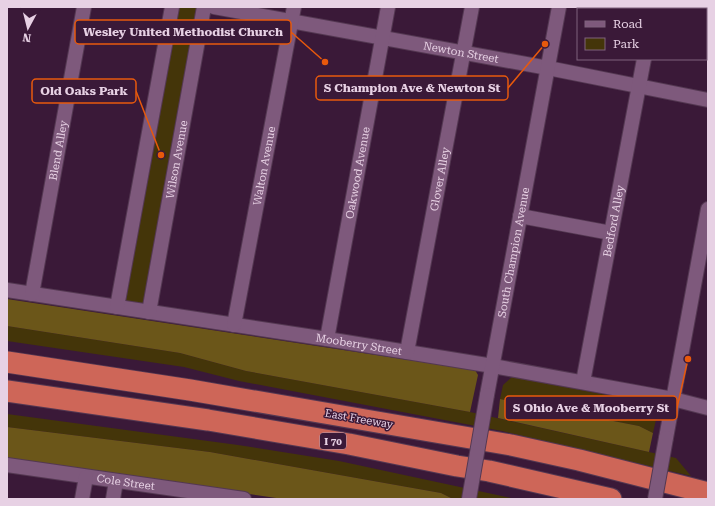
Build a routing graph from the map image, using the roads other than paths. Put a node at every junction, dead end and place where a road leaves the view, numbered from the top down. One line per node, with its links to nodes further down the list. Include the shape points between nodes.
1 (84, 7): 21 (street, Blend Alley)
2 (172, 7): 22 (street)
3 (204, 7): 23 (street, Wilson Avenue)
4 (214, 7): 9 (street, Newton Street)
5 (294, 7): 9 (street, Walton Avenue)
6 (388, 7): 10 (street, Oakwood Avenue)
7 (472, 7): 11 (street, Glover Alley)
8 (559, 7): 13 (street, South Champion Avenue)
9 (291, 21): 10 (street, Newton Street); 24 (street, Walton Avenue)
10 (383, 38): 11 (street, Newton Street); 25 (street, Oakwood Avenue)
11 (464, 53): 13 (street, Newton Street); 26 (street, Glover Alley)
12 (644, 60): 14 (street, Bedford Alley)
13 (548, 68): 14 (street, Newton Street); 17 (street, South Champion Avenue)
14 (639, 85): 15 (street, Newton Street); 18 (street, Bedford Alley)
15 (708, 100)
16 (708, 209): 19 (street)
17 (520, 216): 18 (street); 28 (street, South Champion Avenue)
18 (611, 233): 29 (street, Bedford Alley)
19 (704, 251): 31 (street)
20 (7, 290): 21 (street, Mooberry Street)
21 (32, 294): 22 (street, Mooberry Street)
22 (117, 307): 23 (street, Mooberry Street)
23 (150, 312): 24 (street, Mooberry Street)
24 (234, 325): 25 (street, Mooberry Street)
25 (327, 339): 26 (street, Mooberry Street)
26 (407, 352): 28 (street, Mooberry Street)
27 (7, 362): 36 (highway, East Freeway / I 70, via 190,390 511,445)
28 (493, 366): 29 (street, Mooberry Street); 41 (street, South Champion Avenue, bridge)
29 (583, 382): 31 (street, Mooberry Street)
30 (7, 391): 42 (highway, I 70, via 208,420 349,444 489,471)
31 (673, 399): 32 (street, Mooberry Street); 43 (street, bridge)
32 (708, 408)
33 (7, 465): 34 (street, Cole Street)
34 (86, 477): 35 (street, Cole Street); 38 (street)
35 (116, 481): 37 (street, Cole Street); 39 (street)
36 (708, 493)
37 (203, 496): 40 (street, Cole Street)
38 (82, 499)
39 (113, 499)
40 (244, 499)
41 (469, 499)
42 (610, 499)
43 (655, 499)

